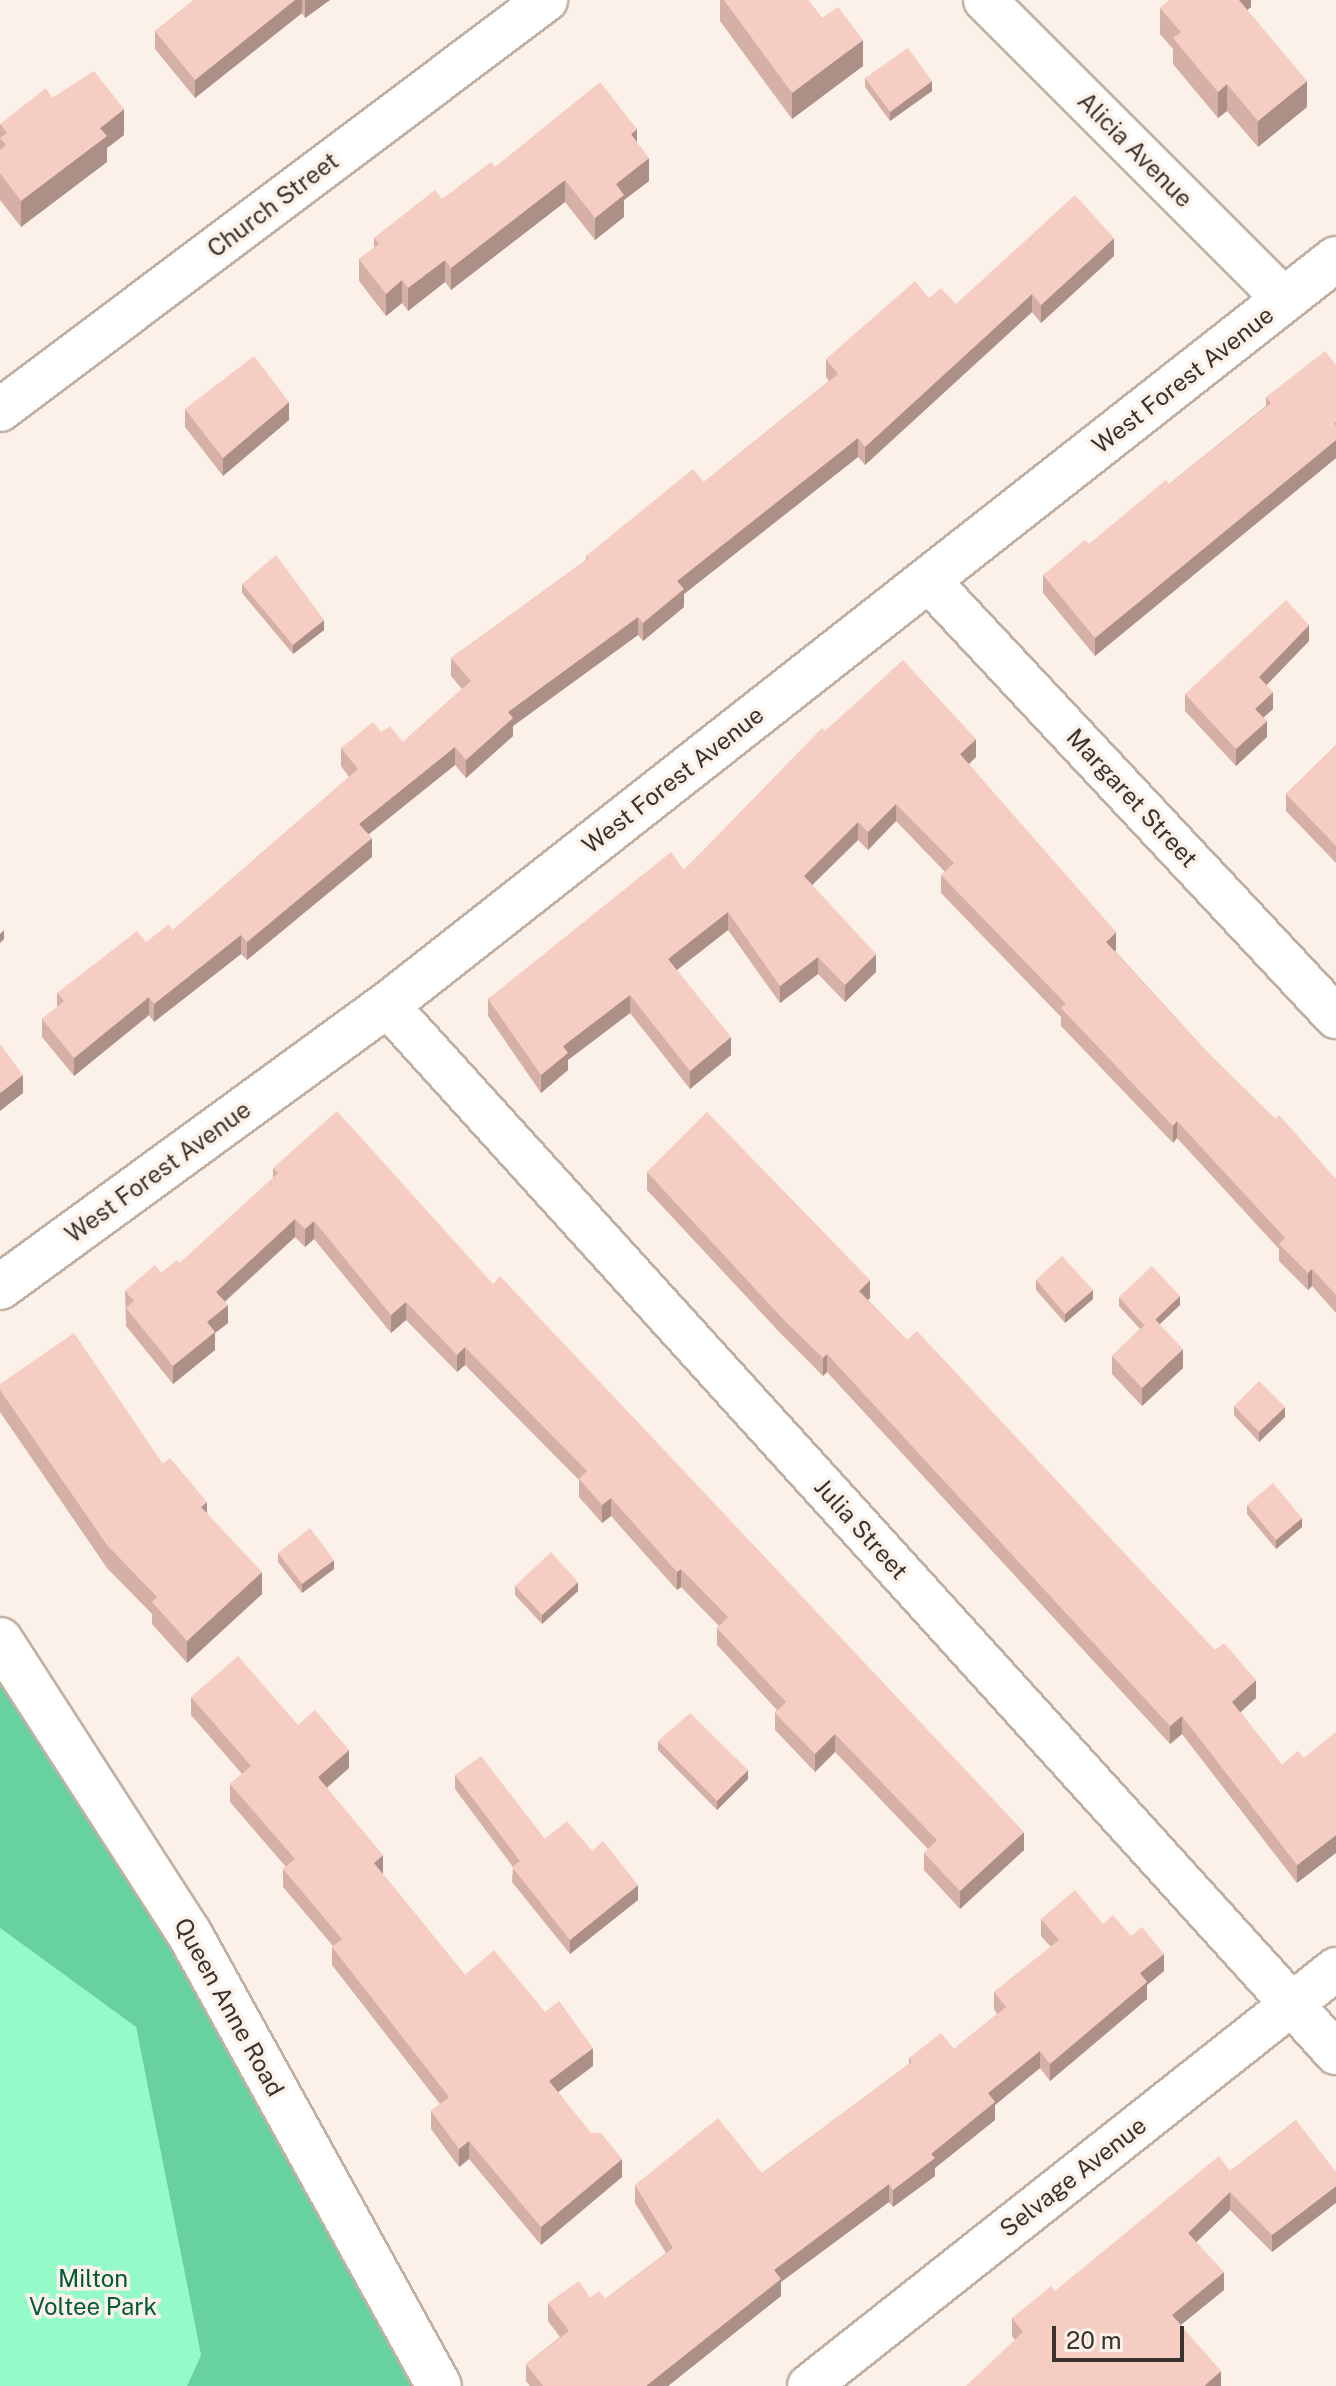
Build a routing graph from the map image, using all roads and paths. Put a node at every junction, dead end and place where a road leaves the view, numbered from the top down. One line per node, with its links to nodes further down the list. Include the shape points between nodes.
1 (546, 0): 5 (street, Church Street)
2 (985, 0): 4 (street, Alicia Avenue)
3 (1336, 259): 4 (street, West Forest Avenue)
4 (1285, 300): 6 (street, West Forest Avenue)
5 (0, 410)
6 (928, 580): 7 (street, West Forest Avenue); 8 (street, Margaret Street)
7 (387, 1005): 9 (street, West Forest Avenue); 12 (street, Julia Street)
8 (1336, 1017)
9 (0, 1287)
10 (0, 1640): 14 (street, Queen Anne Road, via 189,1933)
11 (1336, 1969): 12 (street, Selvage Avenue)
12 (1291, 2004): 13 (street, Julia Street); 15 (street, Selvage Avenue)
13 (1336, 2053)
14 (439, 2386)
15 (809, 2386)

